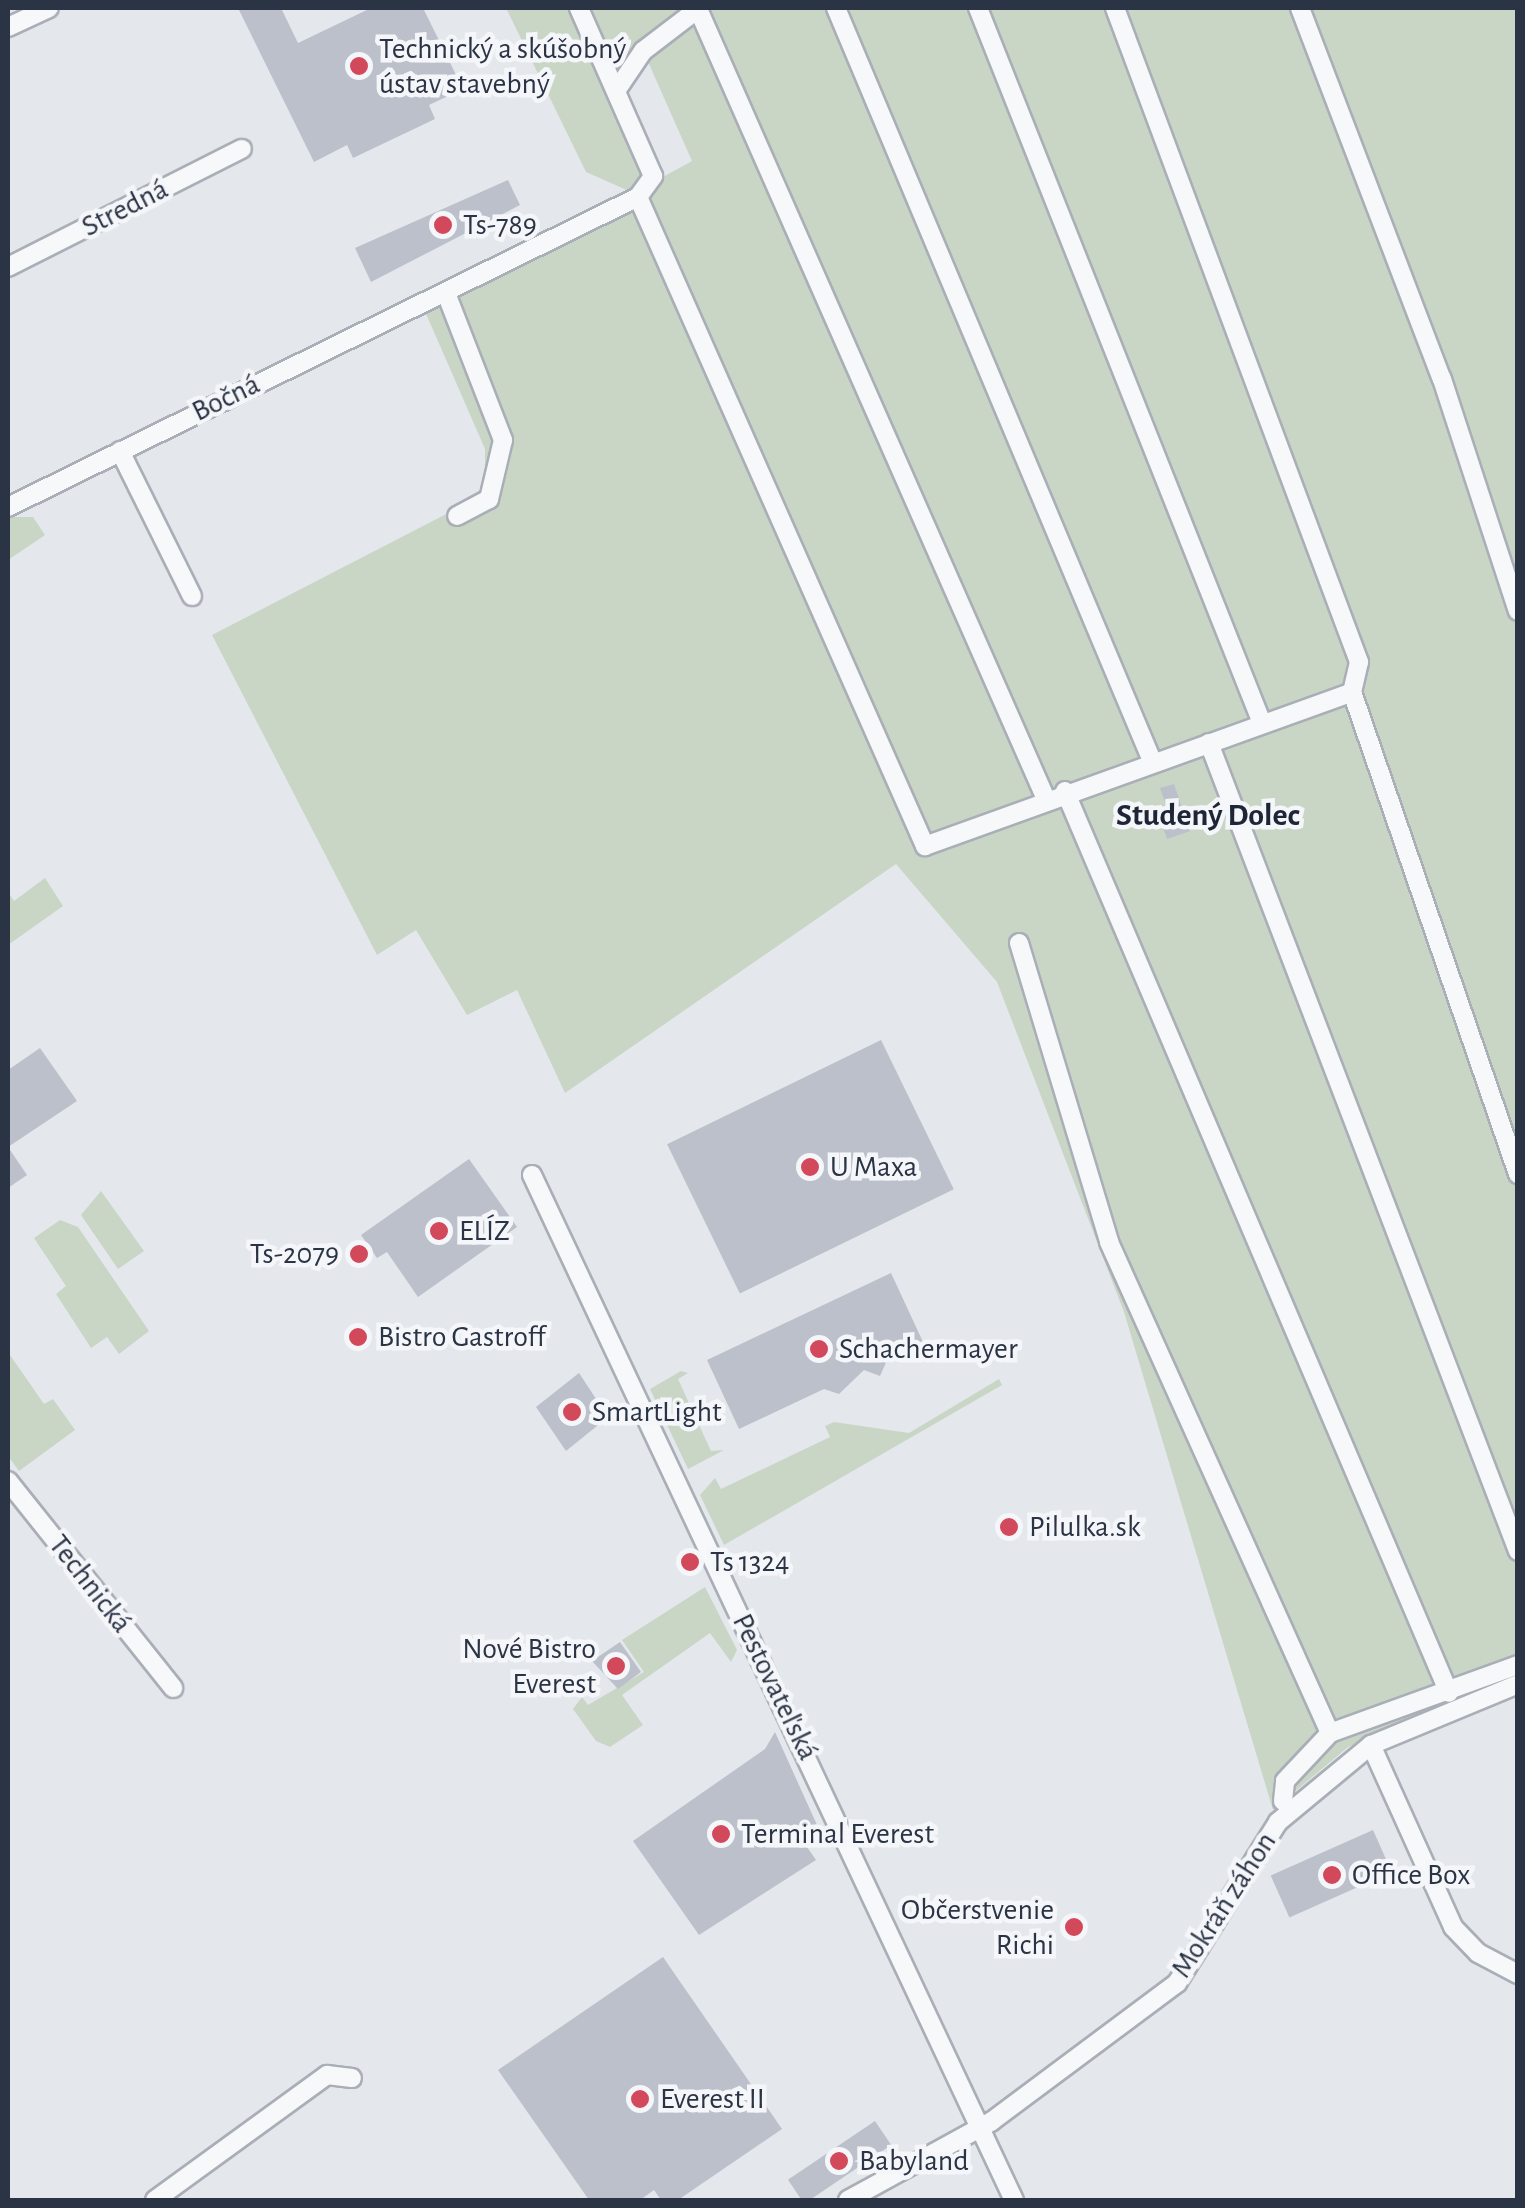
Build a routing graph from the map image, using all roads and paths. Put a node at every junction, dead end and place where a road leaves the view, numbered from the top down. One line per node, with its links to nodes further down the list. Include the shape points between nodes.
1 (49, 8): 8 (street)
2 (578, 8): 9 (street)
3 (698, 8): 9 (street, via 636,58); 24 (street)
4 (836, 8): 22 (street)
5 (978, 8): 20 (street)
6 (1115, 8): 19 (street, via 1360,662)
7 (1300, 8): 18 (street, via 1442,379)
8 (8, 27)
9 (616, 91): 11 (street, Bočná, via 653,176)
10 (242, 149): 12 (street, Stredná)
11 (638, 196): 13 (street, Bočná); 24 (street, via 925,846)
12 (8, 267)
13 (446, 292): 14 (street, Bočná); 16 (street, via 502,440 489,499)
14 (120, 450): 15 (street, Bočná); 17 (street)
15 (8, 507)
16 (456, 516)
17 (192, 596)
18 (1518, 611)
19 (1352, 692): 20 (street); 26 (street)
20 (1262, 723): 21 (street)
21 (1209, 742): 22 (street); 29 (street)
22 (1152, 761): 23 (street)
23 (1064, 791): 24 (street); 33 (street)
24 (1046, 799)
25 (1019, 943): 34 (street, via 1109,1242)
26 (1518, 1174)
27 (532, 1175): 39 (street, Pestovateľská, via 890,1928)
28 (8, 1481): 32 (street, Technická)
29 (1518, 1552)
30 (1518, 1664): 33 (street)
31 (1518, 1684): 35 (street, Mokráň záhon)
32 (173, 1688)
33 (1449, 1693): 34 (street)
34 (1330, 1732): 36 (street, via 1285,1781)
35 (1371, 1745): 37 (street, via 1453,1927 1478,1953); 39 (street, Mokráň záhon, via 1278,1822 1177,1983)
36 (1283, 1801)
37 (1518, 1974)
38 (352, 2078): 40 (street, via 327,2075)
39 (976, 2132): 41 (street, Mokráň záhon); 42 (street, Pestovateľská)
40 (155, 2200)
41 (848, 2200)
42 (1014, 2200)

